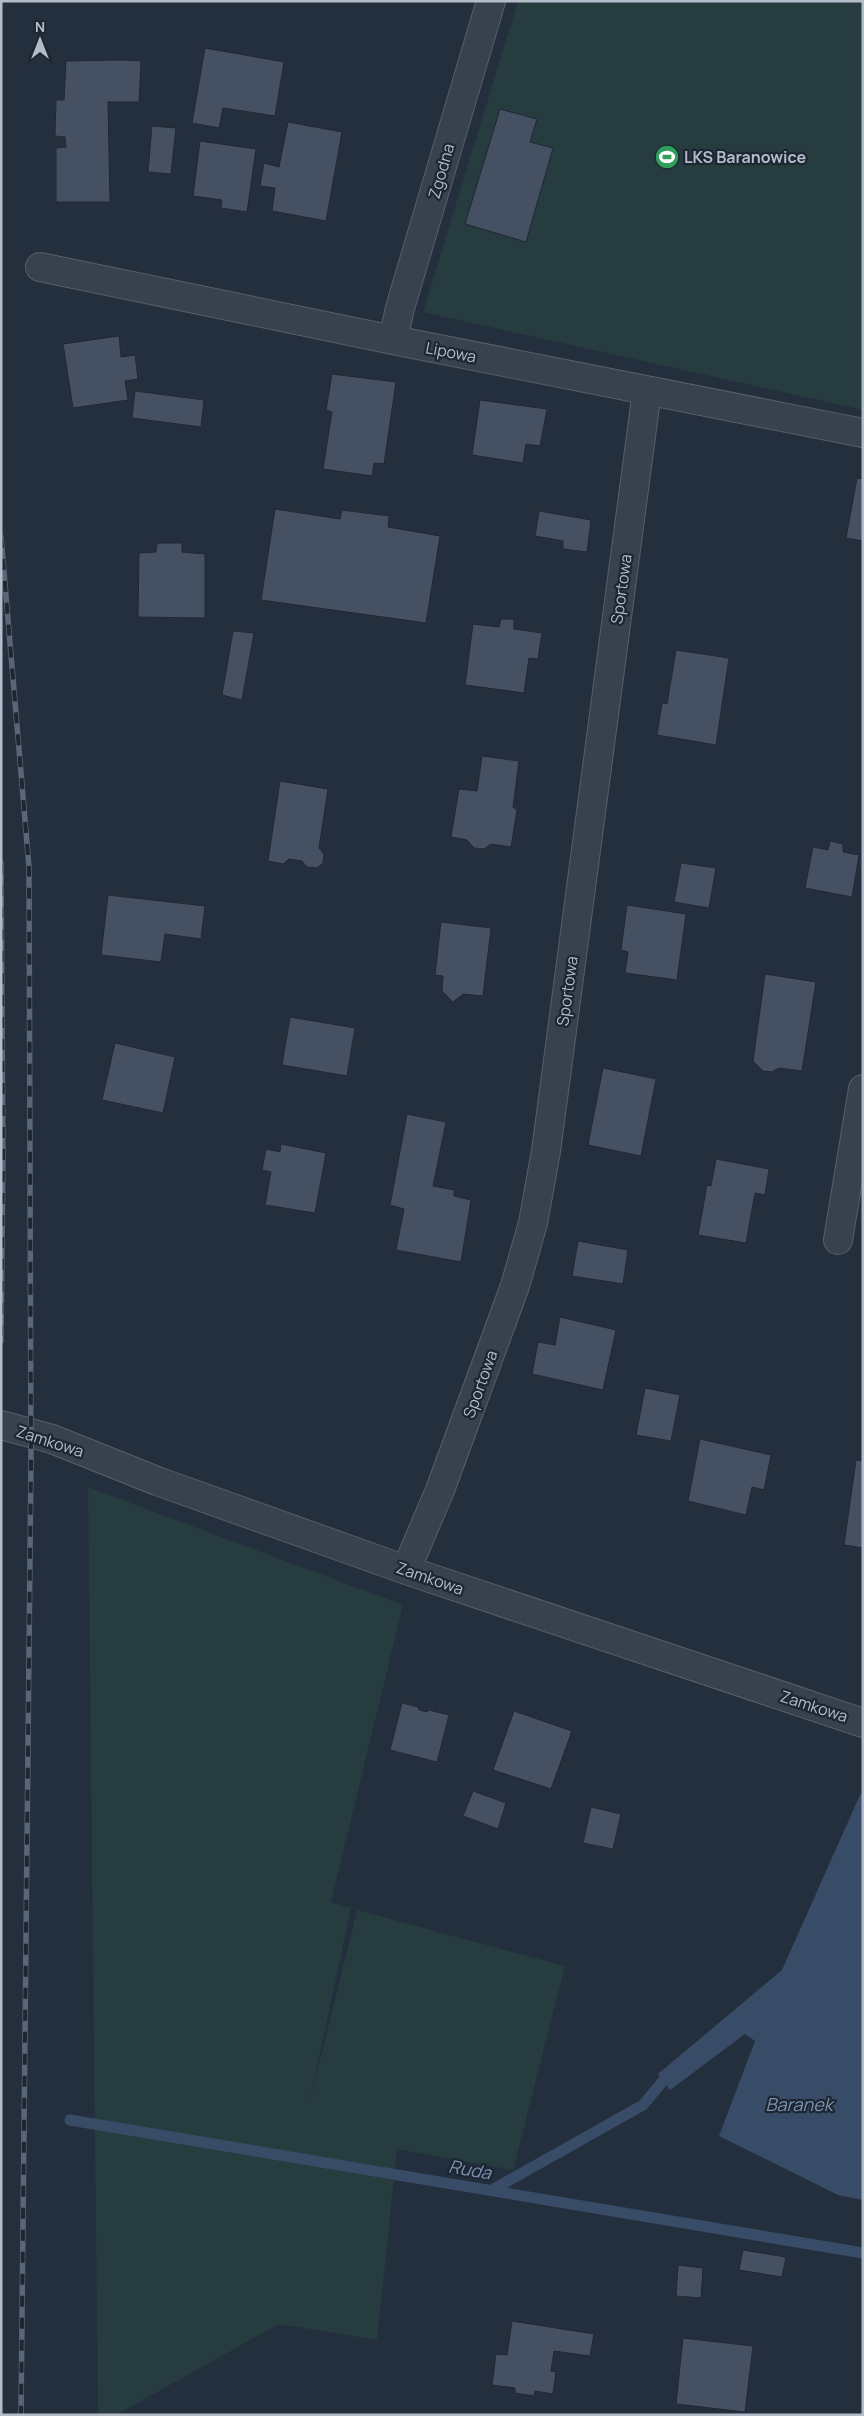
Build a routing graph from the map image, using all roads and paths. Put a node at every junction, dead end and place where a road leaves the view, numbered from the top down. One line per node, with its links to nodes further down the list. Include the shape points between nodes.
1 (491, 1): 3 (street, Zgodna, via 403,299)
2 (40, 267): 3 (street, Lipowa)
3 (394, 340): 4 (street, Lipowa)
4 (647, 391): 5 (street, Lipowa); 9 (street, Sportowa, via 546,1151 533,1223 490,1358)
5 (863, 433)
6 (863, 1088): 7 (street)
7 (838, 1240)
8 (1, 1425): 9 (street, Zamkowa, via 52,1439 157,1481)
9 (406, 1570): 10 (street, Zamkowa)
10 (863, 1723)

